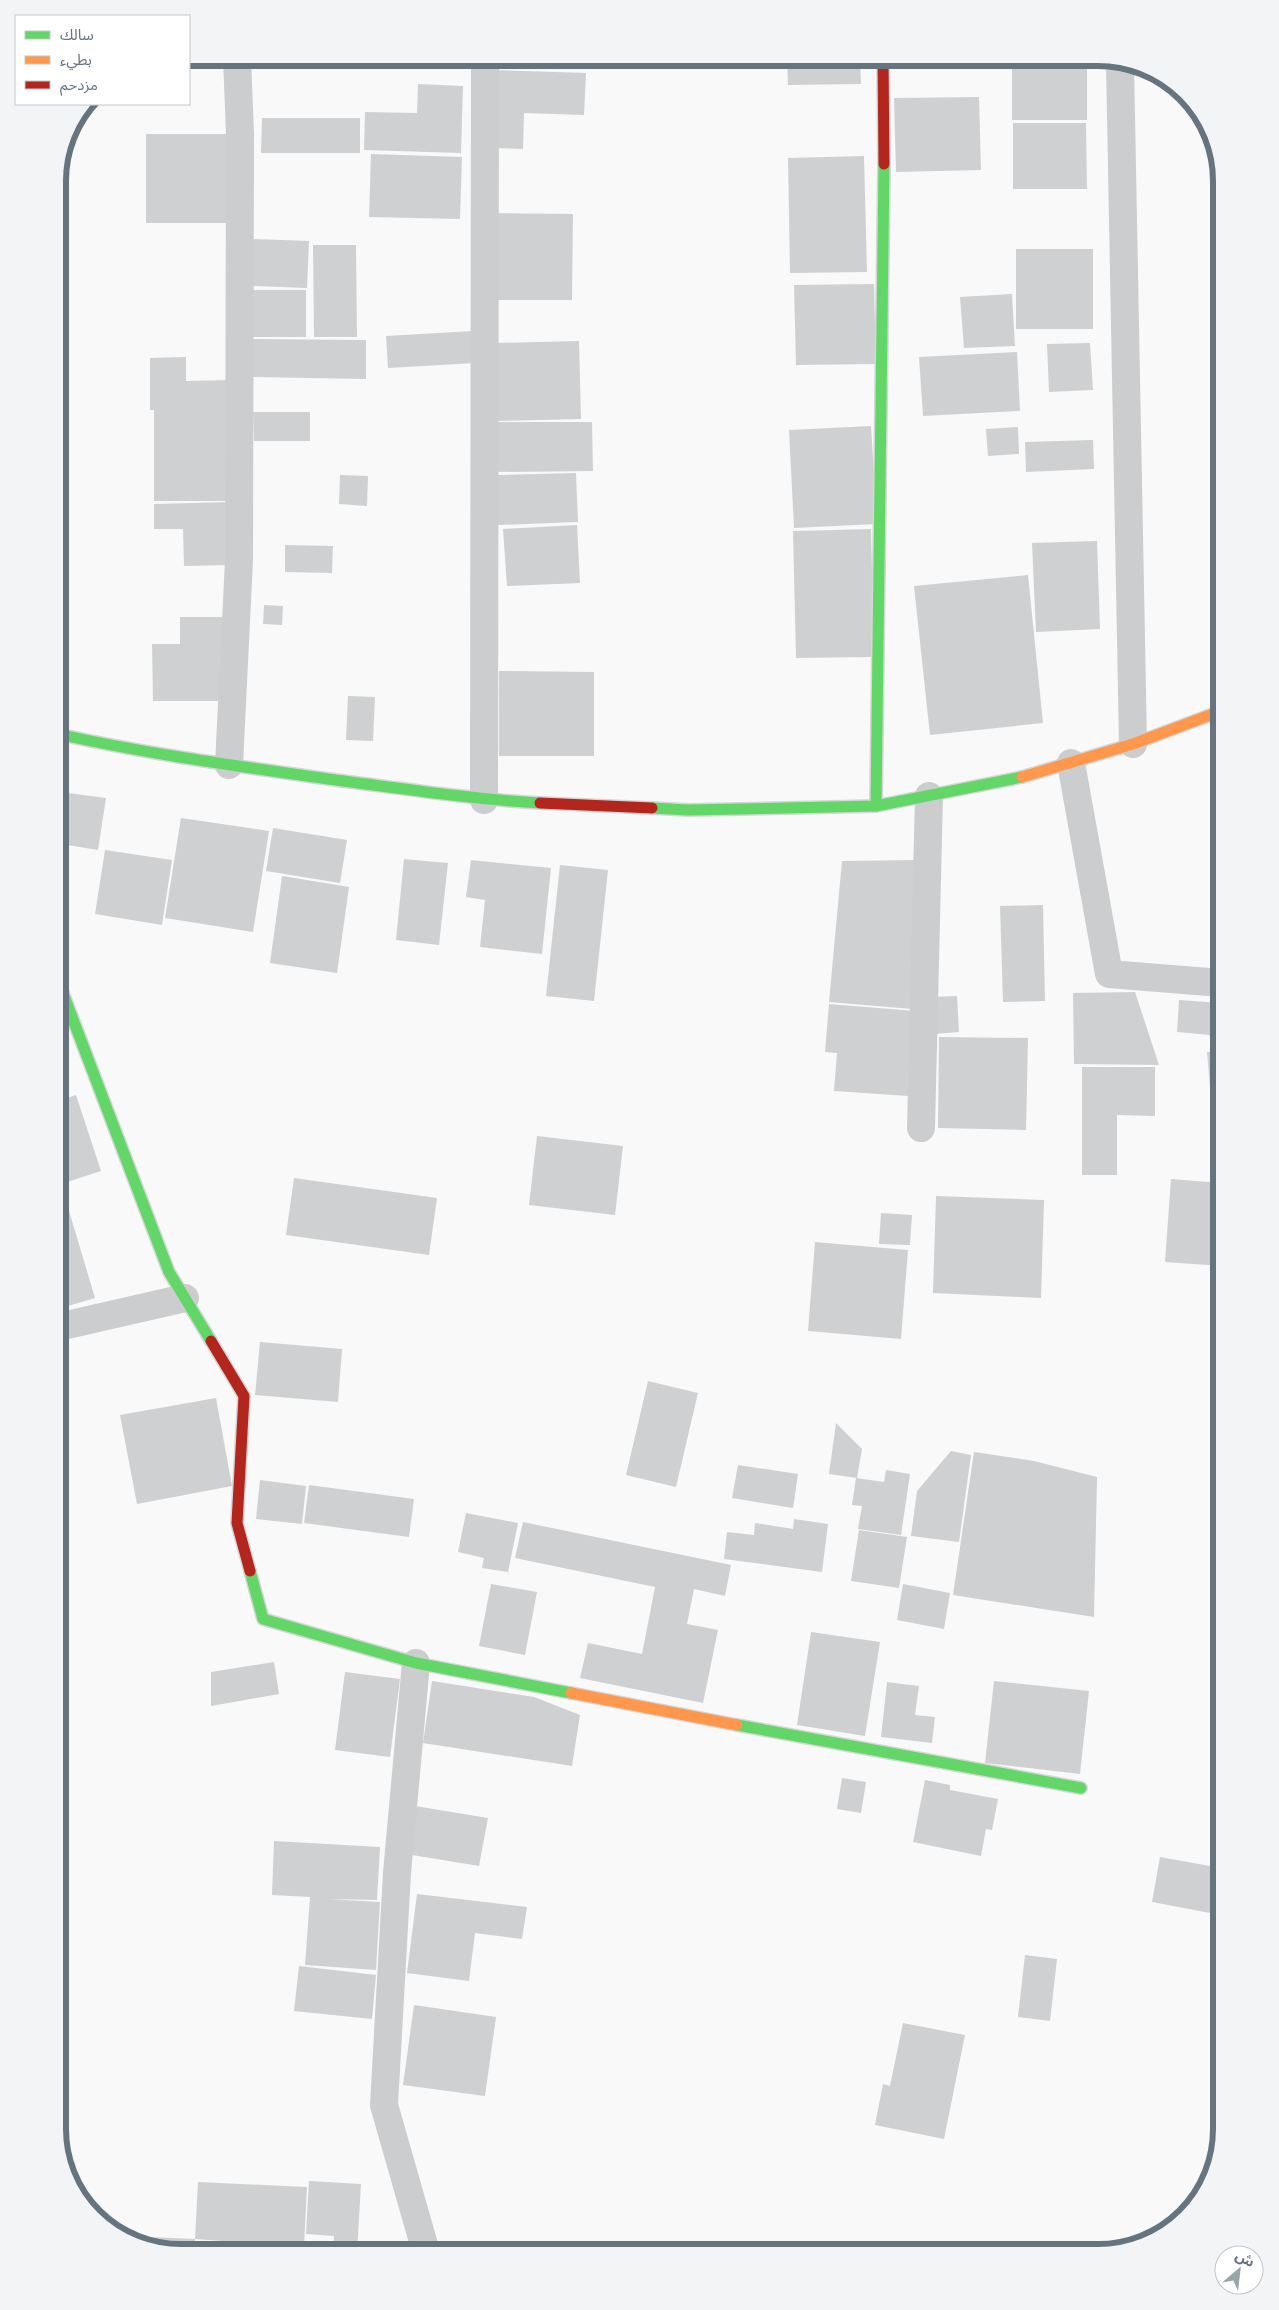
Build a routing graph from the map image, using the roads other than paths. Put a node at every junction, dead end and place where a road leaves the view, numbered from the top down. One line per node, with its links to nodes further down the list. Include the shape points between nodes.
1 (237, 66): 9 (street, via 239,560)
2 (485, 66): 11 (street)
3 (883, 66): 12 (street)
4 (1120, 68): 7 (street)
5 (1213, 715): 7 (street)
6 (66, 736): 9 (street)
7 (1133, 744): 8 (street)
8 (1071, 762): 10 (street, via 1008,781); 13 (street, via 1109,974)
9 (229, 764): 11 (street)
10 (929, 796): 12 (street); 15 (street)
11 (484, 800): 12 (street, via 688,810)
12 (876, 806)
13 (1213, 981)
14 (66, 1001): 16 (street, via 169,1272)
15 (921, 1128)
16 (185, 1298): 17 (street); 18 (street, via 244,1396 236,1523 263,1619)
17 (66, 1325)
18 (416, 1663): 19 (street, via 816,1741); 20 (street, via 397,1873 384,2105)
19 (1080, 1788)
20 (424, 2244)

